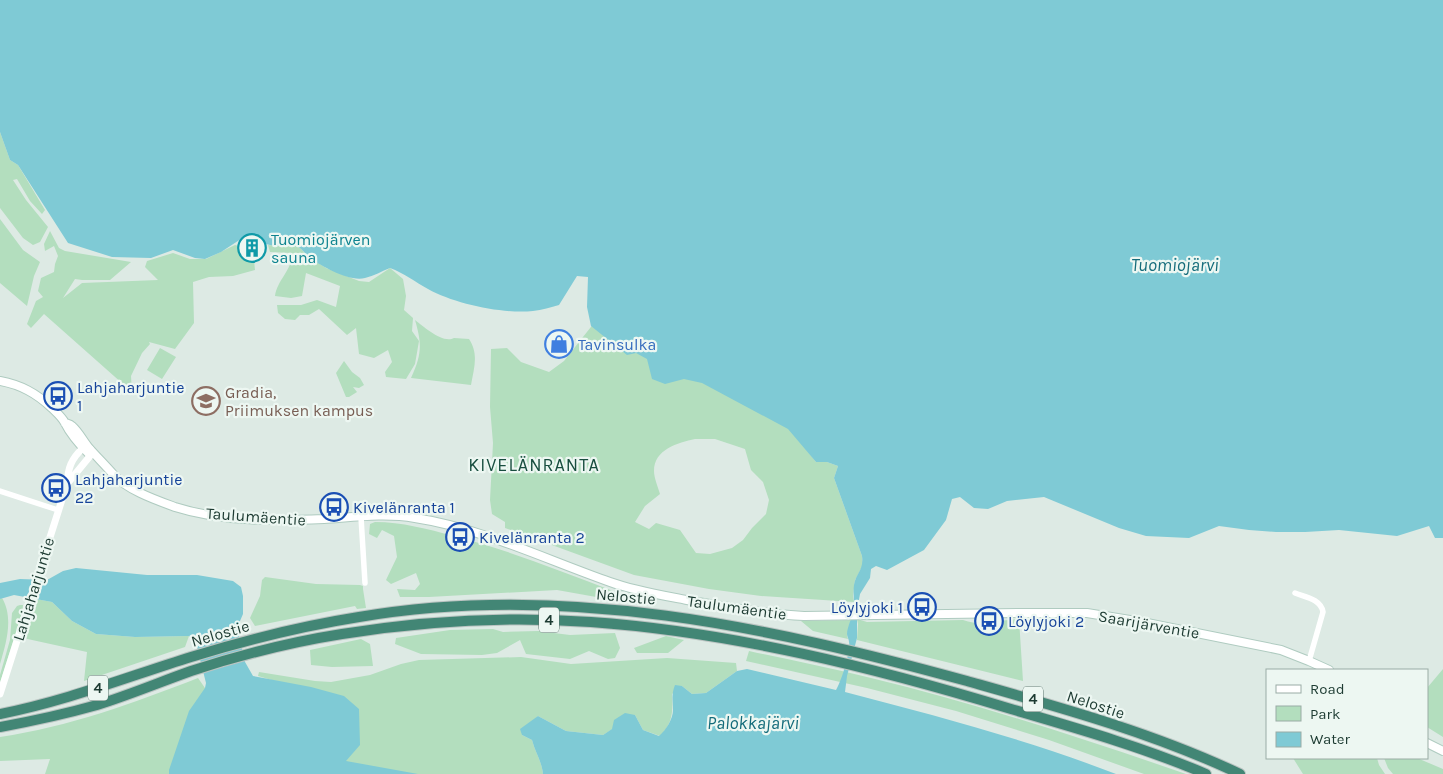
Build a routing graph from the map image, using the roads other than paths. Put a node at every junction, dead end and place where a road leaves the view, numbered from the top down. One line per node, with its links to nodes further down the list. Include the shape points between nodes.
1 (0, 381): 2 (main road, Taulumäentie, via 35,393 65,423 71,424)
2 (88, 451): 4 (street, Lahjaharjuntie, via 74,457); 5 (main road, Taulumäentie, via 130,487 154,500 180,508 228,517 280,520)
3 (0, 492): 4 (street)
4 (58, 510): 11 (street, Lahjaharjuntie)
5 (361, 517): 6 (street); 8 (main road, Taulumäentie, via 416,518 453,526 638,591 777,614)
6 (365, 583)
7 (1294, 593): 9 (street, via 1320,602 1322,606)
8 (870, 615): 9 (main road, Saarijärventie, via 1088,613 1281,650)
9 (1309, 660): 10 (main road, Saarijärventie)
10 (1327, 669)
11 (0, 692)
12 (4, 713): 17 (highway, Nelostie / 4, via 56,701 253,638 362,616 505,604 576,606 716,622 843,648 1044,703 1180,748)
13 (2, 727): 16 (highway, Nelostie / 4, via 100,704 257,652 340,634 488,620 591,622 770,647 854,666 966,695)
14 (1428, 744): 15 (main road)
15 (1443, 752)
16 (1206, 774)
17 (1240, 774)

